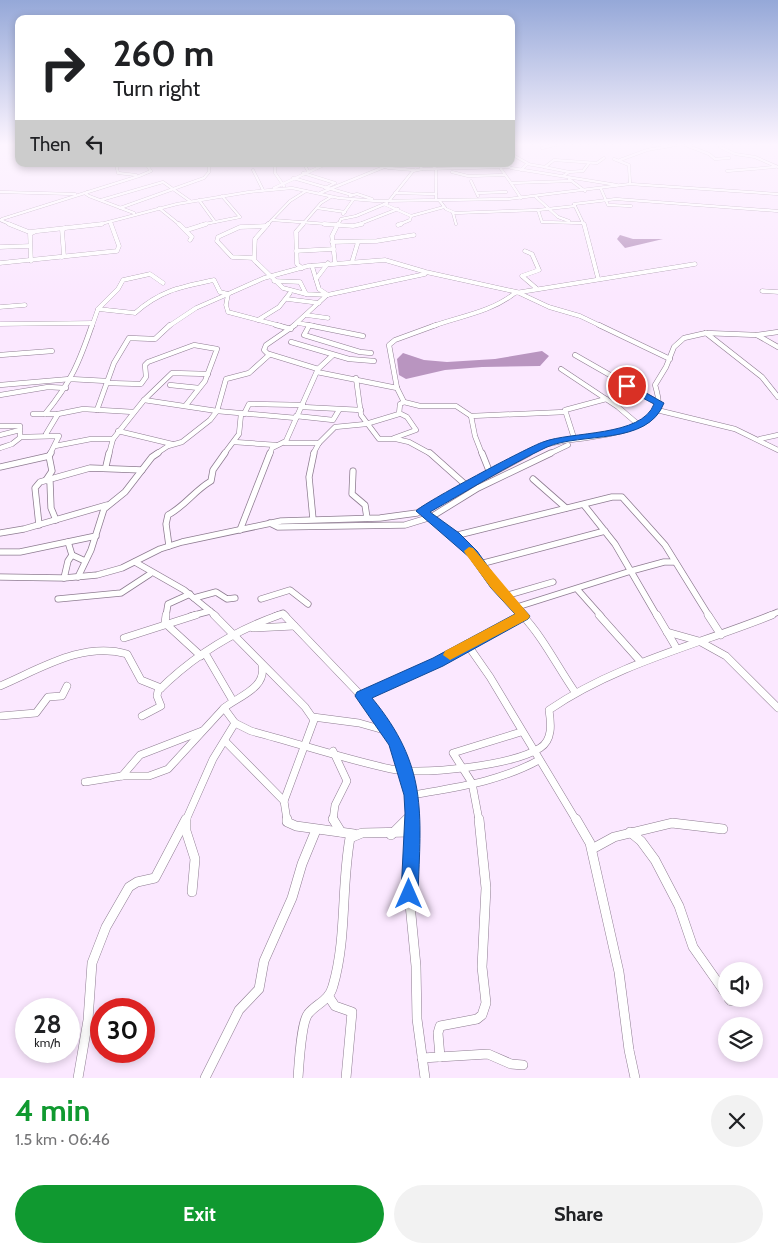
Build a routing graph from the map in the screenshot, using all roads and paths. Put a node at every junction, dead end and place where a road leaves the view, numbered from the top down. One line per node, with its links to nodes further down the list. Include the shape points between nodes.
1 (80, 194): 48 (street)
2 (90, 194): 22 (street)
3 (120, 194): 22 (street)
4 (159, 194): 36 (street)
5 (181, 194): 27 (street)
6 (234, 194): 16 (street)
7 (299, 194): 49 (street)
8 (323, 194): 17 (street)
9 (394, 194): 30 (street)
10 (436, 194): 25 (street)
11 (478, 194): 26 (street)
12 (519, 194): 19 (street)
13 (558, 194): 18 (street)
14 (604, 194): 21 (street)
15 (352, 195): 20 (street); 28 (street, via 373,199)
16 (222, 196): 23 (street); 52 (street, via 240,217)
17 (331, 197): 20 (street); 38 (street)
18 (536, 197): 19 (street); 39 (street)
19 (521, 198): 26 (street)
20 (343, 199): 24 (street)
21 (606, 199): 33 (street, via 578,202 574,203); 34 (street, via 609,205); 42 (street)
22 (101, 200): 36 (street)
23 (199, 200): 27 (street); 52 (street)
24 (353, 200): 28 (street); 43 (street)
25 (438, 200): 26 (street); 31 (street); 35 (street)
26 (480, 200)
27 (190, 201): 37 (street)
28 (370, 201): 29 (street)
29 (376, 201): 30 (street); 32 (street)
30 (389, 201): 31 (street)
31 (396, 201): 32 (street)
32 (381, 204): 40 (street); 47 (street)
33 (575, 206): 39 (street); 54 (street)
34 (631, 206)
35 (444, 207): 45 (street); 46 (street)
36 (120, 208): 44 (street)
37 (159, 208): 44 (street); 60 (street)
38 (317, 208): 43 (street); 50 (street)
39 (548, 208): 41 (street); 53 (street)
40 (398, 209): 46 (street); 58 (street, via 362,224)
41 (538, 210): 45 (street); 53 (street, via 542,222)
42 (778, 211)
43 (345, 212): 47 (street)
44 (133, 213): 51 (street)
45 (454, 213): 55 (street)
46 (411, 216): 56 (street, via 410,220)
47 (341, 219): 58 (street)
48 (0, 220): 61 (street)
49 (272, 220): 50 (street); 57 (street)
50 (304, 221): 58 (street); 69 (street, via 294,235)
51 (110, 222): 59 (street); 71 (street, via 119,250)
52 (215, 222): 60 (street)
53 (571, 223): 54 (street)
54 (583, 223): 83 (street)
55 (456, 224)
56 (398, 225)
57 (266, 226): 72 (street, via 253,240); 72 (street, via 240,227 218,237 217,241 233,258)
58 (338, 226): 64 (street)
59 (65, 228): 61 (street); 71 (street, via 62,230)
60 (187, 230): 63 (street, via 192,237)
61 (34, 232): 66 (street, via 30,234)
62 (414, 235): 65 (street)
63 (190, 240)
64 (332, 242): 65 (street); 68 (street)
65 (358, 242): 75 (street)
66 (30, 246): 67 (street); 73 (street)
67 (0, 247)
68 (334, 250): 69 (street); 74 (street)
69 (296, 251): 80 (street)
70 (525, 251): 88 (street, via 532,254 539,270 522,276)
71 (62, 257): 73 (street)
72 (253, 258): 82 (street)
73 (31, 261): 76 (street)
74 (335, 262): 75 (street); 77 (street)
75 (352, 262): 81 (street, via 385,260)
76 (0, 263)
77 (328, 263): 79 (street); 84 (street)
78 (695, 264): 83 (street)
79 (312, 266): 80 (street); 84 (street)
80 (300, 268): 82 (street); 86 (street)
81 (430, 273): 89 (street); 95 (street)
82 (269, 276): 85 (street); 93 (street)
83 (598, 278): 88 (street)
84 (316, 279): 95 (street, via 319,289)
85 (274, 281): 86 (street); 92 (street)
86 (300, 282): 94 (street)
87 (163, 283): 100 (street, via 150,274 123,280)
88 (536, 288): 89 (street)
89 (517, 292): 121 (street, via 549,307 580,316); 133 (street, via 478,313 392,341 389,345)
90 (762, 292): 91 (street)
91 (778, 292)
92 (290, 293): 94 (street); 96 (street)
93 (228, 294): 100 (street, via 220,292 216,281 212,280 172,289 151,299 136,312); 103 (street, via 228,312); 128 (street, via 196,308 155,339 130,337)
94 (306, 294): 95 (street)
95 (327, 295): 97 (street)
96 (287, 299): 97 (street); 103 (street)
97 (318, 303): 101 (street)
98 (25, 305): 99 (street)
99 (0, 307)
100 (98, 310): 104 (street)
101 (306, 315): 102 (street); 105 (street)
102 (328, 318)
103 (258, 320): 108 (street)
104 (92, 323): 106 (street); 127 (street, via 88,342)
105 (298, 323): 107 (street); 108 (street)
106 (0, 324)
107 (309, 326): 112 (street); 116 (street, via 304,335)
108 (291, 329): 117 (street, via 266,345 264,350)
109 (778, 332): 111 (street)
110 (706, 333): 111 (street); 121 (street, via 681,340 674,347); 135 (street, via 762,377)
111 (757, 335): 114 (street)
112 (363, 336)
113 (291, 342): 119 (street)
114 (778, 347)
115 (52, 351): 118 (street)
116 (371, 353)
117 (269, 354): 124 (street); 146 (street, via 249,373 226,378)
118 (0, 355)
119 (333, 355): 122 (street, via 356,361); 124 (street)
120 (575, 355): 139 (street)
121 (670, 359): 139 (street, via 655,385)
122 (374, 361)
123 (560, 369): 136 (street)
124 (318, 370): 126 (street); 141 (street)
125 (208, 374): 128 (street, via 217,349 194,345 146,363 146,377 141,384); 132 (street); 137 (street, via 172,373)
126 (356, 378): 133 (street); 144 (street)
127 (70, 379): 128 (street); 129 (street); 131 (street)
128 (107, 382): 142 (street)
129 (0, 385)
130 (170, 385): 132 (street)
131 (66, 388): 134 (street, via 48,387); 150 (street)
132 (199, 388): 140 (street)
133 (397, 388): 138 (street)
134 (0, 395)
135 (778, 397)
136 (606, 399): 148 (street, via 567,408); 157 (street)
137 (144, 400): 140 (street); 147 (street)
138 (404, 402): 153 (street, via 400,405); 154 (street, via 420,406 456,406)
139 (659, 403): 145 (street)
140 (186, 405): 146 (street)
141 (302, 406): 143 (street); 152 (street, via 249,404); 155 (street)
142 (97, 410): 147 (street); 151 (street)
143 (339, 410): 144 (street); 155 (street, via 334,420)
144 (361, 410): 156 (street)
145 (656, 410): 157 (street); 168 (street)
146 (217, 411): 152 (street); 171 (street, via 184,440)
147 (134, 412): 160 (street)
148 (566, 412): 154 (street); 166 (street)
149 (33, 414): 150 (street)
150 (45, 414): 151 (street)
151 (58, 414): 161 (street)
152 (242, 414): 155 (street); 169 (street, via 239,434)
153 (401, 414): 156 (street); 165 (street, via 416,430)
154 (471, 416): 182 (street, via 475,436)
155 (296, 417): 172 (street)
156 (366, 424): 165 (street, via 380,440); 170 (street, via 335,427)
157 (639, 425): 166 (street, via 620,432)
158 (0, 426): 159 (street, via 19,426)
159 (20, 430): 162 (street); 164 (street)
160 (118, 431): 167 (street); 171 (street)
161 (46, 434): 164 (street); 174 (street, via 59,436)
162 (0, 435)
163 (778, 435): 168 (street)
164 (20, 437): 175 (street)
165 (394, 438): 185 (street, via 423,447)
166 (574, 438): 182 (street, via 546,444)
167 (113, 439): 174 (street, via 91,439); 178 (street)
168 (759, 439): 176 (street)
169 (234, 442): 172 (street); 202 (street, via 213,470 209,483 168,515)
170 (319, 443): 172 (street); 192 (street, via 311,458 309,477)
171 (172, 444): 180 (street, via 152,458)
172 (282, 444): 196 (street, via 272,448)
173 (568, 445): 190 (street, via 478,488)
174 (55, 446): 177 (street)
175 (0, 448)
176 (778, 450)
177 (49, 456): 179 (street); 184 (street, via 52,471)
178 (106, 466): 180 (street); 184 (street, via 79,469)
179 (0, 467)
180 (142, 470): 186 (street, via 125,492)
181 (353, 471): 191 (street, via 352,494 365,504)
182 (490, 473): 185 (street)
183 (533, 479): 188 (street)
184 (46, 480): 193 (street, via 50,482); 195 (street, via 35,488)
185 (467, 486): 189 (street)
186 (109, 504): 193 (street); 199 (street, via 100,515)
187 (584, 505): 188 (street); 197 (street); 207 (street, via 612,497 625,498)
188 (566, 508): 200 (street)
189 (422, 511): 190 (street); 191 (street, via 412,515)
190 (431, 517): 194 (street, via 396,527 278,527); 200 (street)
191 (367, 518): 192 (street)
192 (313, 519): 194 (street)
193 (56, 520): 195 (street)
194 (270, 523): 196 (street)
195 (39, 525): 198 (street)
196 (240, 530): 202 (street)
197 (605, 531): 208 (street); 209 (street)
198 (0, 533)
199 (96, 536): 201 (street); 205 (street)
200 (454, 536): 208 (street)
201 (68, 542): 203 (street, via 20,552); 204 (street)
202 (169, 546): 206 (street)
203 (0, 552)
204 (72, 555): 205 (street); 213 (street)
205 (85, 561): 211 (street)
206 (135, 562): 210 (street); 211 (street, via 113,572)
207 (675, 562): 209 (street); 231 (street)
208 (480, 564): 217 (street)
209 (631, 571): 215 (street); 229 (street)
210 (150, 574): 216 (street); 219 (street, via 121,593)
211 (78, 577): 213 (street)
212 (0, 578): 213 (street)
213 (64, 578)
214 (553, 582): 217 (street)
215 (577, 589): 222 (street); 237 (street)
216 (192, 596): 218 (street, via 216,592 227,600); 223 (street); 226 (street, via 168,604)
217 (505, 596): 222 (street)
218 (235, 598)
219 (58, 599)
220 (261, 599): 221 (street, via 290,590)
221 (308, 604)
222 (517, 607): 225 (street)
223 (210, 611): 226 (street); 230 (street)
224 (778, 612): 231 (street)
225 (524, 616): 234 (street); 242 (street)
226 (165, 623): 232 (street); 236 (street)
227 (294, 626): 228 (street); 228 (street, via 284,614); 243 (street)
228 (246, 629): 230 (street)
229 (667, 632): 233 (street); 235 (street)
230 (236, 634): 236 (street); 238 (street)
231 (721, 635): 233 (street)
232 (124, 638)
233 (699, 641): 235 (street); 246 (street, via 733,662)
234 (467, 644): 243 (street, via 438,662); 253 (street, via 497,688)
235 (677, 649): 237 (street)
236 (203, 654): 241 (street); 244 (street)
237 (641, 662): 242 (street)
238 (262, 665): 244 (street, via 264,678); 249 (street)
239 (0, 686): 241 (street, via 50,664 108,649 127,654 140,680)
240 (67, 686): 247 (street, via 62,696 48,697 36,713)
241 (161, 688): 248 (street, via 157,696 160,706)
242 (575, 692): 257 (street, via 550,710 550,736)
243 (362, 696): 252 (street)
244 (233, 701): 245 (street)
245 (224, 708): 250 (street); 251 (street)
246 (778, 708)
247 (0, 716)
248 (142, 716)
249 (313, 717): 252 (street, via 359,723); 255 (street)
250 (236, 723): 254 (street); 255 (street, via 252,732)
251 (204, 730): 260 (street, via 145,751 132,760); 260 (street, via 168,769 149,776)
252 (391, 732): 259 (street)
253 (521, 732): 257 (street); 258 (street, via 454,751 453,756)
254 (225, 741): 264 (street); 266 (street, via 213,759)
255 (306, 745): 256 (street); 264 (street)
256 (333, 752): 259 (street); 269 (street, via 346,781 332,818)
257 (537, 756): 258 (street); 262 (street, via 505,776); 274 (street)
258 (463, 768): 259 (street); 262 (street)
259 (404, 770): 263 (street)
260 (122, 776): 261 (street)
261 (85, 782)
262 (472, 783): 263 (street); 278 (street, via 486,888 482,967 486,1009 477,1019 440,1026)
263 (412, 795): 265 (street)
264 (284, 801): 267 (street, via 290,825)
265 (413, 813): 270 (street); 273 (street)
266 (186, 818): 275 (street, via 186,831 195,859); 281 (street, via 155,878 129,887 94,953 88,1020)
267 (316, 830): 269 (street); 282 (street, via 292,898 264,961 259,989 240,1010)
268 (723, 830): 271 (street, via 672,823)
269 (341, 832): 272 (street)
270 (412, 832): 273 (street); 279 (street, via 409,894)
271 (630, 832): 274 (street); 276 (street, via 655,860 679,906 689,940)
272 (354, 834): 273 (street); 277 (street, via 347,846 342,940)
273 (390, 835)
274 (592, 849): 286 (street, via 619,972)
275 (192, 892)
276 (718, 982)
277 (329, 997): 283 (street, via 307,1015 299,1053); 284 (street, via 335,1006 352,1012)
278 (440, 1057): 279 (street); 280 (street, via 495,1055 506,1064)
279 (422, 1058): 285 (street)
280 (522, 1065)
281 (78, 1078)
282 (205, 1078)
283 (298, 1078)
284 (346, 1078)
285 (425, 1078)
286 (635, 1078)

